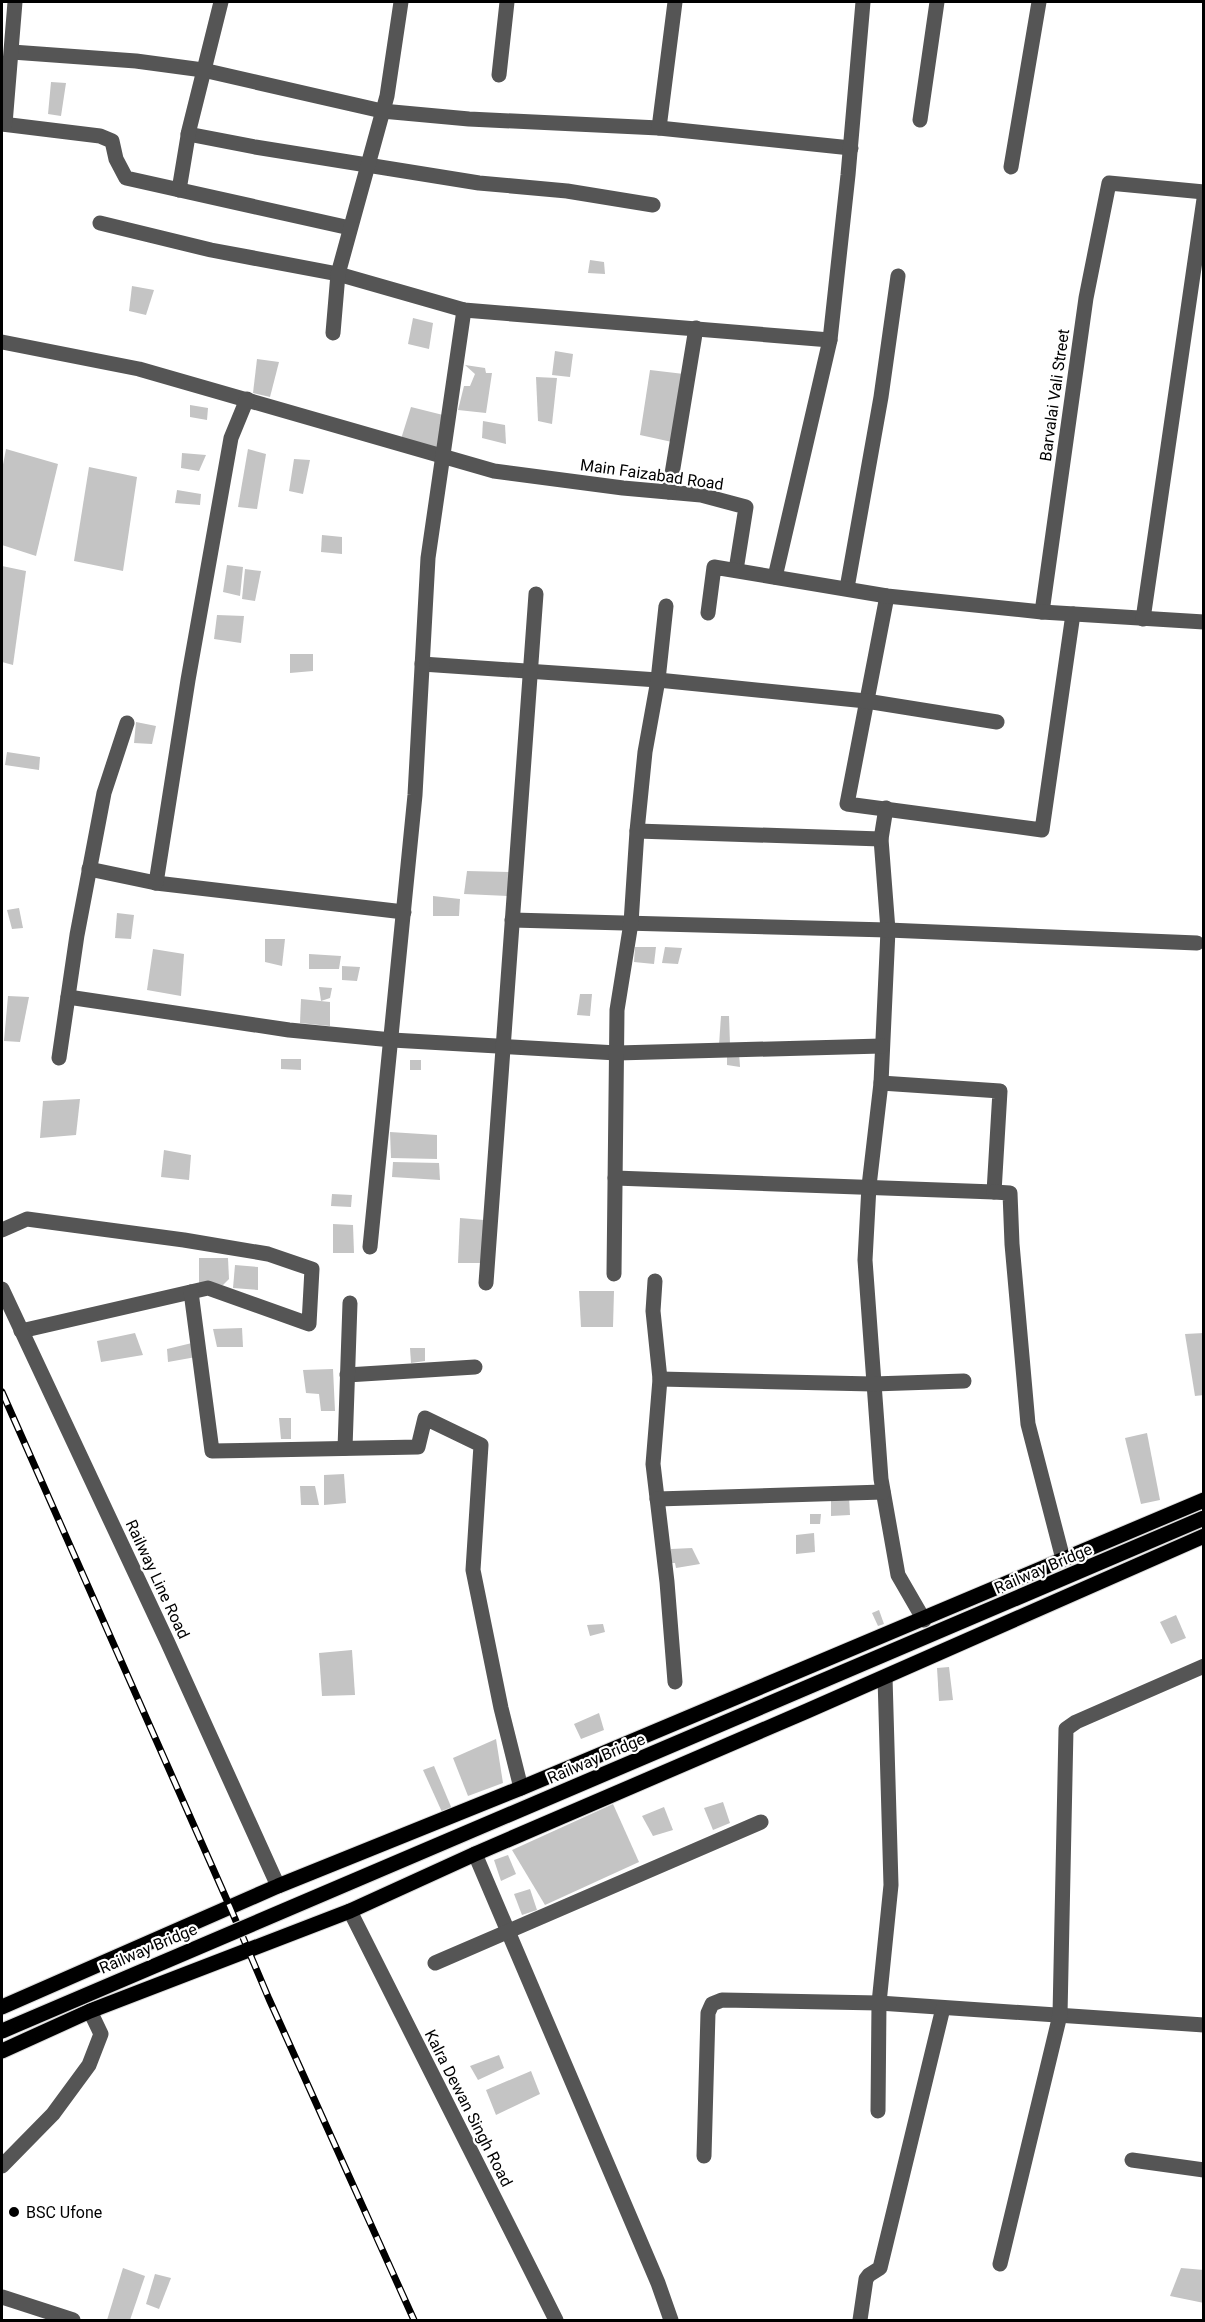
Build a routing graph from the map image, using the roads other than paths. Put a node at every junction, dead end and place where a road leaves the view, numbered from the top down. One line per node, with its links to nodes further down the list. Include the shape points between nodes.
1 (15, 2): 9 (street)
2 (221, 2): 10 (street)
3 (401, 2): 12 (street)
4 (507, 2): 11 (street)
5 (675, 2): 15 (street)
6 (863, 2): 17 (street)
7 (937, 2): 13 (street)
8 (1038, 2): 19 (street)
9 (12, 52): 10 (street); 14 (street)
10 (203, 70): 12 (street); 16 (street)
11 (499, 75)
12 (382, 111): 15 (street); 18 (street)
13 (920, 120)
14 (3, 124): 20 (street, via 100,136 112,141 126,178)
15 (659, 128): 17 (street)
16 (188, 134): 18 (street); 20 (street)
17 (851, 148): 31 (street)
18 (367, 164): 23 (street); 25 (street)
19 (1011, 167)
20 (179, 190): 25 (street)
21 (1203, 192): 42 (street, Barvalai Vali Street, via 1110,183 1086,298)
22 (1203, 199): 45 (street)
23 (653, 205)
24 (100, 223): 26 (street, via 211,250)
25 (350, 228): 26 (street)
26 (338, 274): 28 (street); 30 (street)
27 (898, 276): 38 (street)
28 (464, 310): 29 (street); 34 (street)
29 (696, 328): 31 (street); 35 (street)
30 (333, 333)
31 (830, 340): 37 (street)
32 (2, 342): 33 (street, Main Faizabad Road, via 139,369)
33 (247, 399): 34 (street, Main Faizabad Road); 57 (street, via 231,438)
34 (442, 455): 35 (street, Main Faizabad Road, via 494,471); 47 (street, via 428,558)
35 (669, 492): 36 (street, Main Faizabad Road, via 701,495 746,507)
36 (736, 570): 37 (street); 43 (street, via 714,567)
37 (776, 576): 38 (street)
38 (847, 588): 40 (street)
39 (536, 594): 48 (street)
40 (887, 596): 42 (street); 50 (street)
41 (666, 606): 49 (street)
42 (1042, 612): 44 (street)
43 (708, 613)
44 (1074, 614): 45 (street); 53 (street, via 1042,830)
45 (1143, 619): 46 (street)
46 (1203, 622)
47 (422, 664): 48 (street); 58 (street)
48 (531, 671): 49 (street); 59 (street)
49 (658, 680): 50 (street); 54 (street)
50 (866, 701): 51 (street); 53 (street, via 847,804)
51 (997, 722)
52 (127, 723): 56 (street, via 104,793)
53 (886, 808): 55 (street)
54 (637, 831): 55 (street); 60 (street)
55 (882, 839): 61 (street)
56 (89, 869): 57 (street); 63 (street)
57 (156, 884): 58 (street)
58 (404, 912): 64 (street)
59 (512, 920): 60 (street); 65 (street)
60 (631, 923): 61 (street); 67 (street, via 617,1010)
61 (888, 930): 62 (street); 66 (street)
62 (1197, 943)
63 (68, 997): 64 (street, via 289,1030); 68 (street)
64 (392, 1040): 65 (street); 74 (street)
65 (504, 1046): 67 (street); 77 (street)
66 (882, 1046): 67 (street); 69 (street)
67 (617, 1053): 70 (street)
68 (59, 1058)
69 (881, 1083): 71 (street); 72 (street, via 1000,1091)
70 (615, 1178): 71 (street); 75 (street)
71 (869, 1186): 72 (street); 86 (street, via 865,1260)
72 (994, 1192): 93 (street, via 1010,1193 1028,1424)
73 (2, 1230): 79 (street, via 27,1219 268,1254 312,1269 309,1324 208,1288)
74 (370, 1247)
75 (614, 1274)
76 (655, 1281): 84 (street, via 653,1311)
77 (486, 1283)
78 (2, 1289): 81 (street, Railway Line Road)
79 (191, 1292): 81 (street); 87 (street, via 212,1450)
80 (350, 1303): 83 (street)
81 (21, 1331): 101 (street, Railway Line Road)
82 (476, 1367): 83 (street)
83 (347, 1375): 87 (street)
84 (660, 1379): 86 (street); 89 (street, via 653,1464)
85 (964, 1381): 86 (street)
86 (873, 1384): 88 (street)
87 (345, 1448): 98 (street, via 418,1447 425,1418 481,1445 472,1570)
88 (883, 1492): 89 (street); 94 (street, via 898,1575)
89 (657, 1498): 97 (street)
90 (1203, 1500): 93 (main road)
91 (1203, 1518): 111 (main road, Railway Bridge, bridge)
92 (1203, 1536): 96 (main road)
93 (1063, 1559): 94 (main road)
94 (924, 1620): 98 (main road)
95 (1203, 1666): 109 (street, via 1066,1729)
96 (885, 1677): 100 (main road); 105 (street, via 891,1885)
97 (675, 1682)
98 (521, 1788): 101 (main road)
99 (761, 1822): 103 (street)
100 (475, 1854): 102 (main road); 103 (street)
101 (278, 1886): 106 (main road)
102 (350, 1911): 108 (main road); 121 (street, Kalra Dewan Singh Road)
103 (509, 1931): 104 (street); 122 (street)
104 (435, 1963)
105 (879, 2003): 107 (street); 113 (street); 114 (street, via 722,2000 712,2004 708,2013)
106 (2, 2007)
107 (943, 2008): 109 (street); 123 (street, via 880,2268 866,2279)
108 (90, 2011): 112 (main road); 116 (street, via 101,2034 89,2065 53,2114)
109 (1060, 2015): 110 (street); 118 (street)
110 (1203, 2025)
111 (2, 2031)
112 (2, 2050)
113 (878, 2111)
114 (704, 2156)
115 (1132, 2160): 117 (street)
116 (2, 2166)
117 (1203, 2170)
118 (1000, 2264)
119 (2, 2297): 120 (street)
120 (73, 2320)
121 (556, 2320)
122 (671, 2320)
123 (860, 2320)

